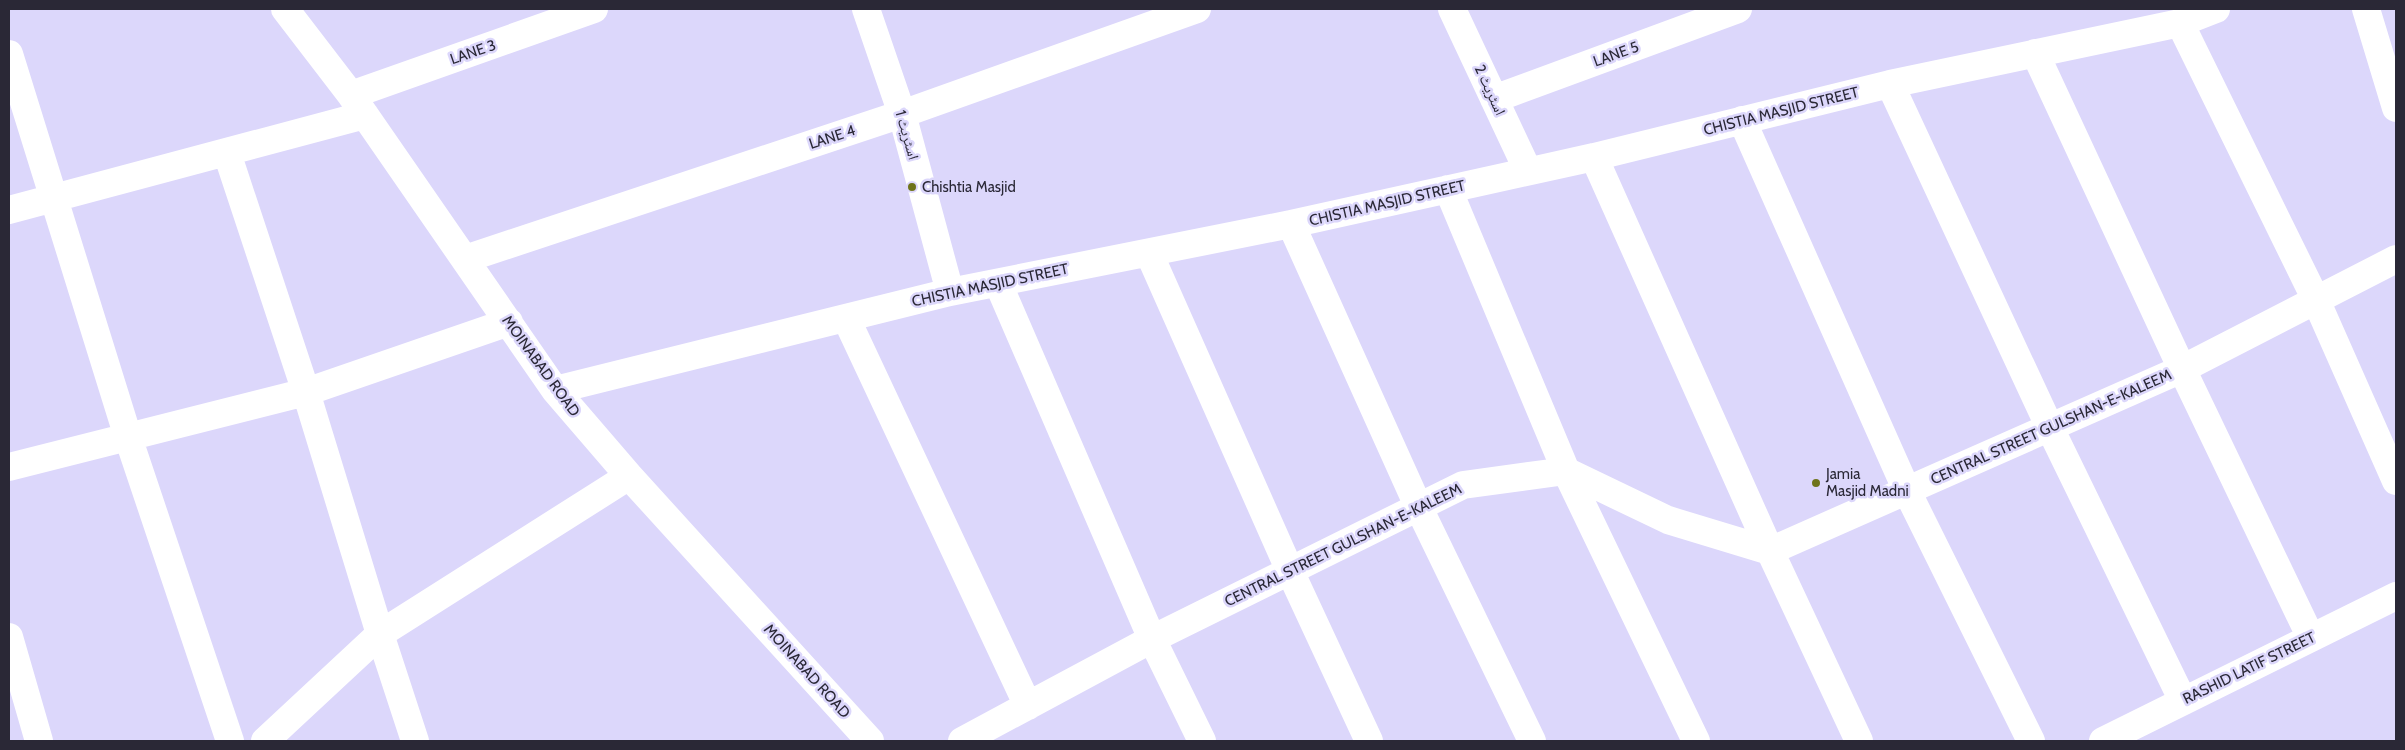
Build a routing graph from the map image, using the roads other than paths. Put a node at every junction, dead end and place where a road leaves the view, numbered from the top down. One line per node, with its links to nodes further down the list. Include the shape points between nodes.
1 (286, 9): 14 (street, MOINABAD ROAD)
2 (594, 9): 14 (street, LANE 3)
3 (866, 9): 16 (street, اسٹریٹ 1)
4 (1197, 9): 16 (street, LANE 4)
5 (1452, 9): 13 (street, اسٹریٹ 2)
6 (1738, 9): 13 (street, LANE 5)
7 (2216, 9): 9 (street, CHISTIA MASJID STREET)
8 (2366, 9): 15 (street)
9 (2180, 23): 10 (street, CHISTIA MASJID STREET); 30 (street)
10 (2035, 53): 12 (street, CHISTIA MASJID STREET); 33 (street)
11 (9, 54): 22 (street)
12 (1890, 84): 17 (street, CHISTIA MASJID STREET); 36 (street)
13 (1494, 99): 20 (street, اسٹریٹ 2)
14 (358, 105): 18 (street, LANE 3); 26 (street, MOINABAD ROAD)
15 (2396, 108)
16 (902, 114): 26 (street, LANE 4); 29 (street, اسٹریٹ 1)
17 (1742, 120): 19 (street, CHISTIA MASJID STREET); 42 (street)
18 (227, 152): 22 (street, LANE 3); 35 (street)
19 (1594, 157): 20 (street, CHISTIA MASJID STREET); 44 (street)
20 (1528, 171): 21 (street, CHISTIA MASJID STREET)
21 (1448, 189): 24 (street, CHISTIA MASJID STREET); 39 (street)
22 (54, 198): 23 (street, LANE 3); 37 (street)
23 (9, 210)
24 (1291, 224): 25 (street, CHISTIA MASJID STREET); 43 (street)
25 (1148, 253): 28 (street, CHISTIA MASJID STREET); 45 (street)
26 (465, 259): 32 (street, MOINABAD ROAD)
27 (2396, 259): 30 (street, CENTRAL STREET GULSHAN-E-KALEEM)
28 (998, 283): 29 (street, CHISTIA MASJID STREET); 50 (street)
29 (950, 292): 31 (street, CHISTIA MASJID STREET)
30 (2316, 300): 33 (street, CENTRAL STREET GULSHAN-E-KALEEM); 41 (street)
31 (846, 318): 34 (street, CHISTIA MASJID STREET); 52 (street)
32 (509, 322): 34 (street, MOINABAD ROAD); 35 (street)
33 (2182, 369): 36 (street, CENTRAL STREET GULSHAN-E-KALEEM); 49 (street)
34 (555, 390): 40 (street, MOINABAD ROAD)
35 (306, 392): 37 (street); 47 (street)
36 (2050, 428): 42 (street, CENTRAL STREET GULSHAN-E-KALEEM); 51 (street)
37 (128, 436): 38 (street); 54 (street)
38 (9, 467)
39 (1566, 472): 43 (street, CENTRAL STREET GULSHAN-E-KALEEM, via 1463,485); 44 (street, via 1668,520); 62 (street)
40 (629, 476): 47 (street); 57 (street, MOINABAD ROAD)
41 (2396, 481)
42 (1907, 491): 44 (street, CENTRAL STREET GULSHAN-E-KALEEM); 64 (street)
43 (1419, 508): 45 (street, CENTRAL STREET GULSHAN-E-KALEEM); 61 (street)
44 (1770, 552): 63 (street)
45 (1290, 572): 50 (street, CENTRAL STREET GULSHAN-E-KALEEM); 60 (street)
46 (2396, 596): 49 (street, RASHID LATIF STREET)
47 (380, 634): 55 (street); 56 (street)
48 (9, 637): 53 (street)
49 (2311, 638): 51 (street, RASHID LATIF STREET)
50 (1152, 639): 52 (street, CENTRAL STREET GULSHAN-E-KALEEM); 59 (street)
51 (2183, 701): 65 (street, RASHID LATIF STREET)
52 (1028, 706): 58 (street, CENTRAL STREET GULSHAN-E-KALEEM)
53 (39, 741)
54 (230, 741)
55 (265, 741)
56 (415, 741)
57 (870, 741)
58 (962, 741)
59 (1202, 741)
60 (1369, 741)
61 (1532, 741)
62 (1696, 741)
63 (1859, 741)
64 (2031, 741)
65 (2103, 741)

